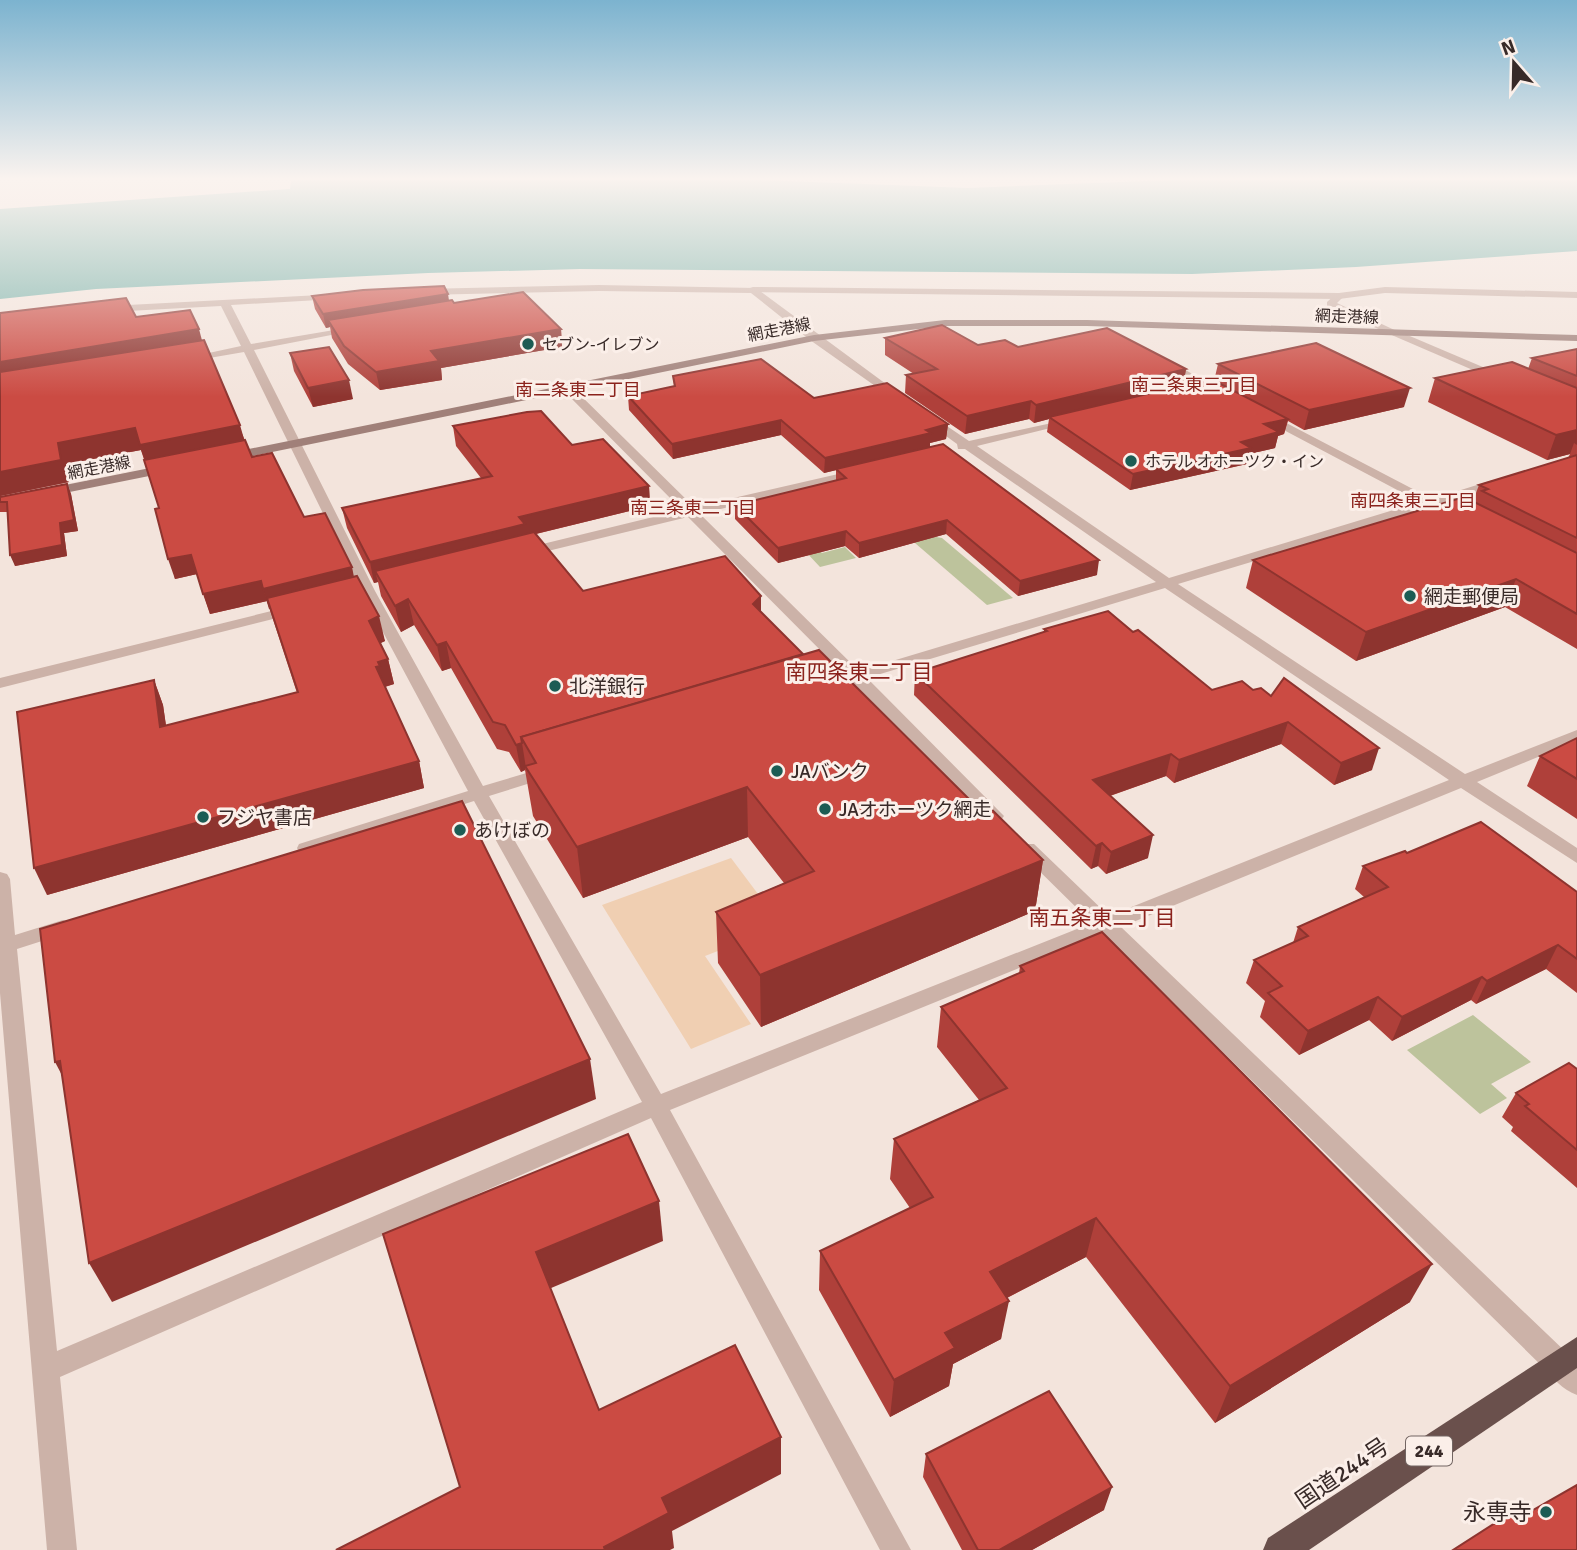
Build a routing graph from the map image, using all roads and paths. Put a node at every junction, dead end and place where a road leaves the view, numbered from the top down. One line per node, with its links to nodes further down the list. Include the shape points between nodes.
1 (506, 290): 2 (street); 3 (street); 8 (street)
2 (753, 290): 6 (street); 13 (street)
3 (417, 292)
4 (348, 295): 7 (street)
5 (1577, 295): 6 (street, via 1385,290)
6 (1339, 296): 12 (street, via 1330,304)
7 (224, 301): 9 (street); 16 (street)
8 (493, 305)
9 (99, 310)
10 (1087, 323): 12 (main road, 網走港線); 13 (main road, 網走港線, via 945,323); 15 (street)
11 (370, 327): 16 (street)
12 (1398, 334): 14 (main road, 網走港線); 19 (street)
13 (814, 338): 21 (main road, 網走港線); 27 (street)
14 (1577, 338)
15 (1118, 339)
16 (247, 349): 18 (street); 26 (street)
17 (1153, 357): 20 (street)
18 (178, 360)
19 (1516, 384)
20 (1211, 387): 22 (street); 23 (street)
21 (567, 388): 26 (main road, 網走港線); 34 (street)
22 (1184, 394)
23 (1236, 400)
24 (1260, 413): 33 (street)
25 (1089, 416): 27 (street)
26 (292, 444): 28 (main road, 網走港線); 45 (street)
27 (960, 447): 37 (street)
28 (213, 460)
29 (186, 465): 32 (main road, 網走港線)
30 (875, 467): 34 (street)
31 (1511, 478): 33 (street)
32 (0, 502)
33 (1432, 503): 35 (street); 37 (street)
34 (691, 511): 36 (street); 39 (street)
35 (1456, 516)
36 (503, 558)
37 (1167, 583): 39 (street); 44 (street)
38 (303, 608): 40 (street)
39 (854, 677): 41 (street); 50 (street)
40 (0, 683)
41 (815, 689)
42 (1577, 736): 44 (street)
43 (568, 765): 45 (street)
44 (1468, 782): 47 (street); 50 (street)
45 (478, 793): 46 (street); 52 (street)
46 (294, 852)
47 (1577, 857)
48 (0, 879): 51 (street)
49 (85, 920): 51 (street)
50 (1107, 926): 52 (street); 53 (street)
51 (3, 946): 54 (street)
52 (656, 1106): 54 (street); 56 (street)
53 (1571, 1366): 57 (highway, 国道244号 / 244)
54 (44, 1370): 55 (street)
55 (62, 1550)
56 (896, 1550)
57 (1280, 1550)

